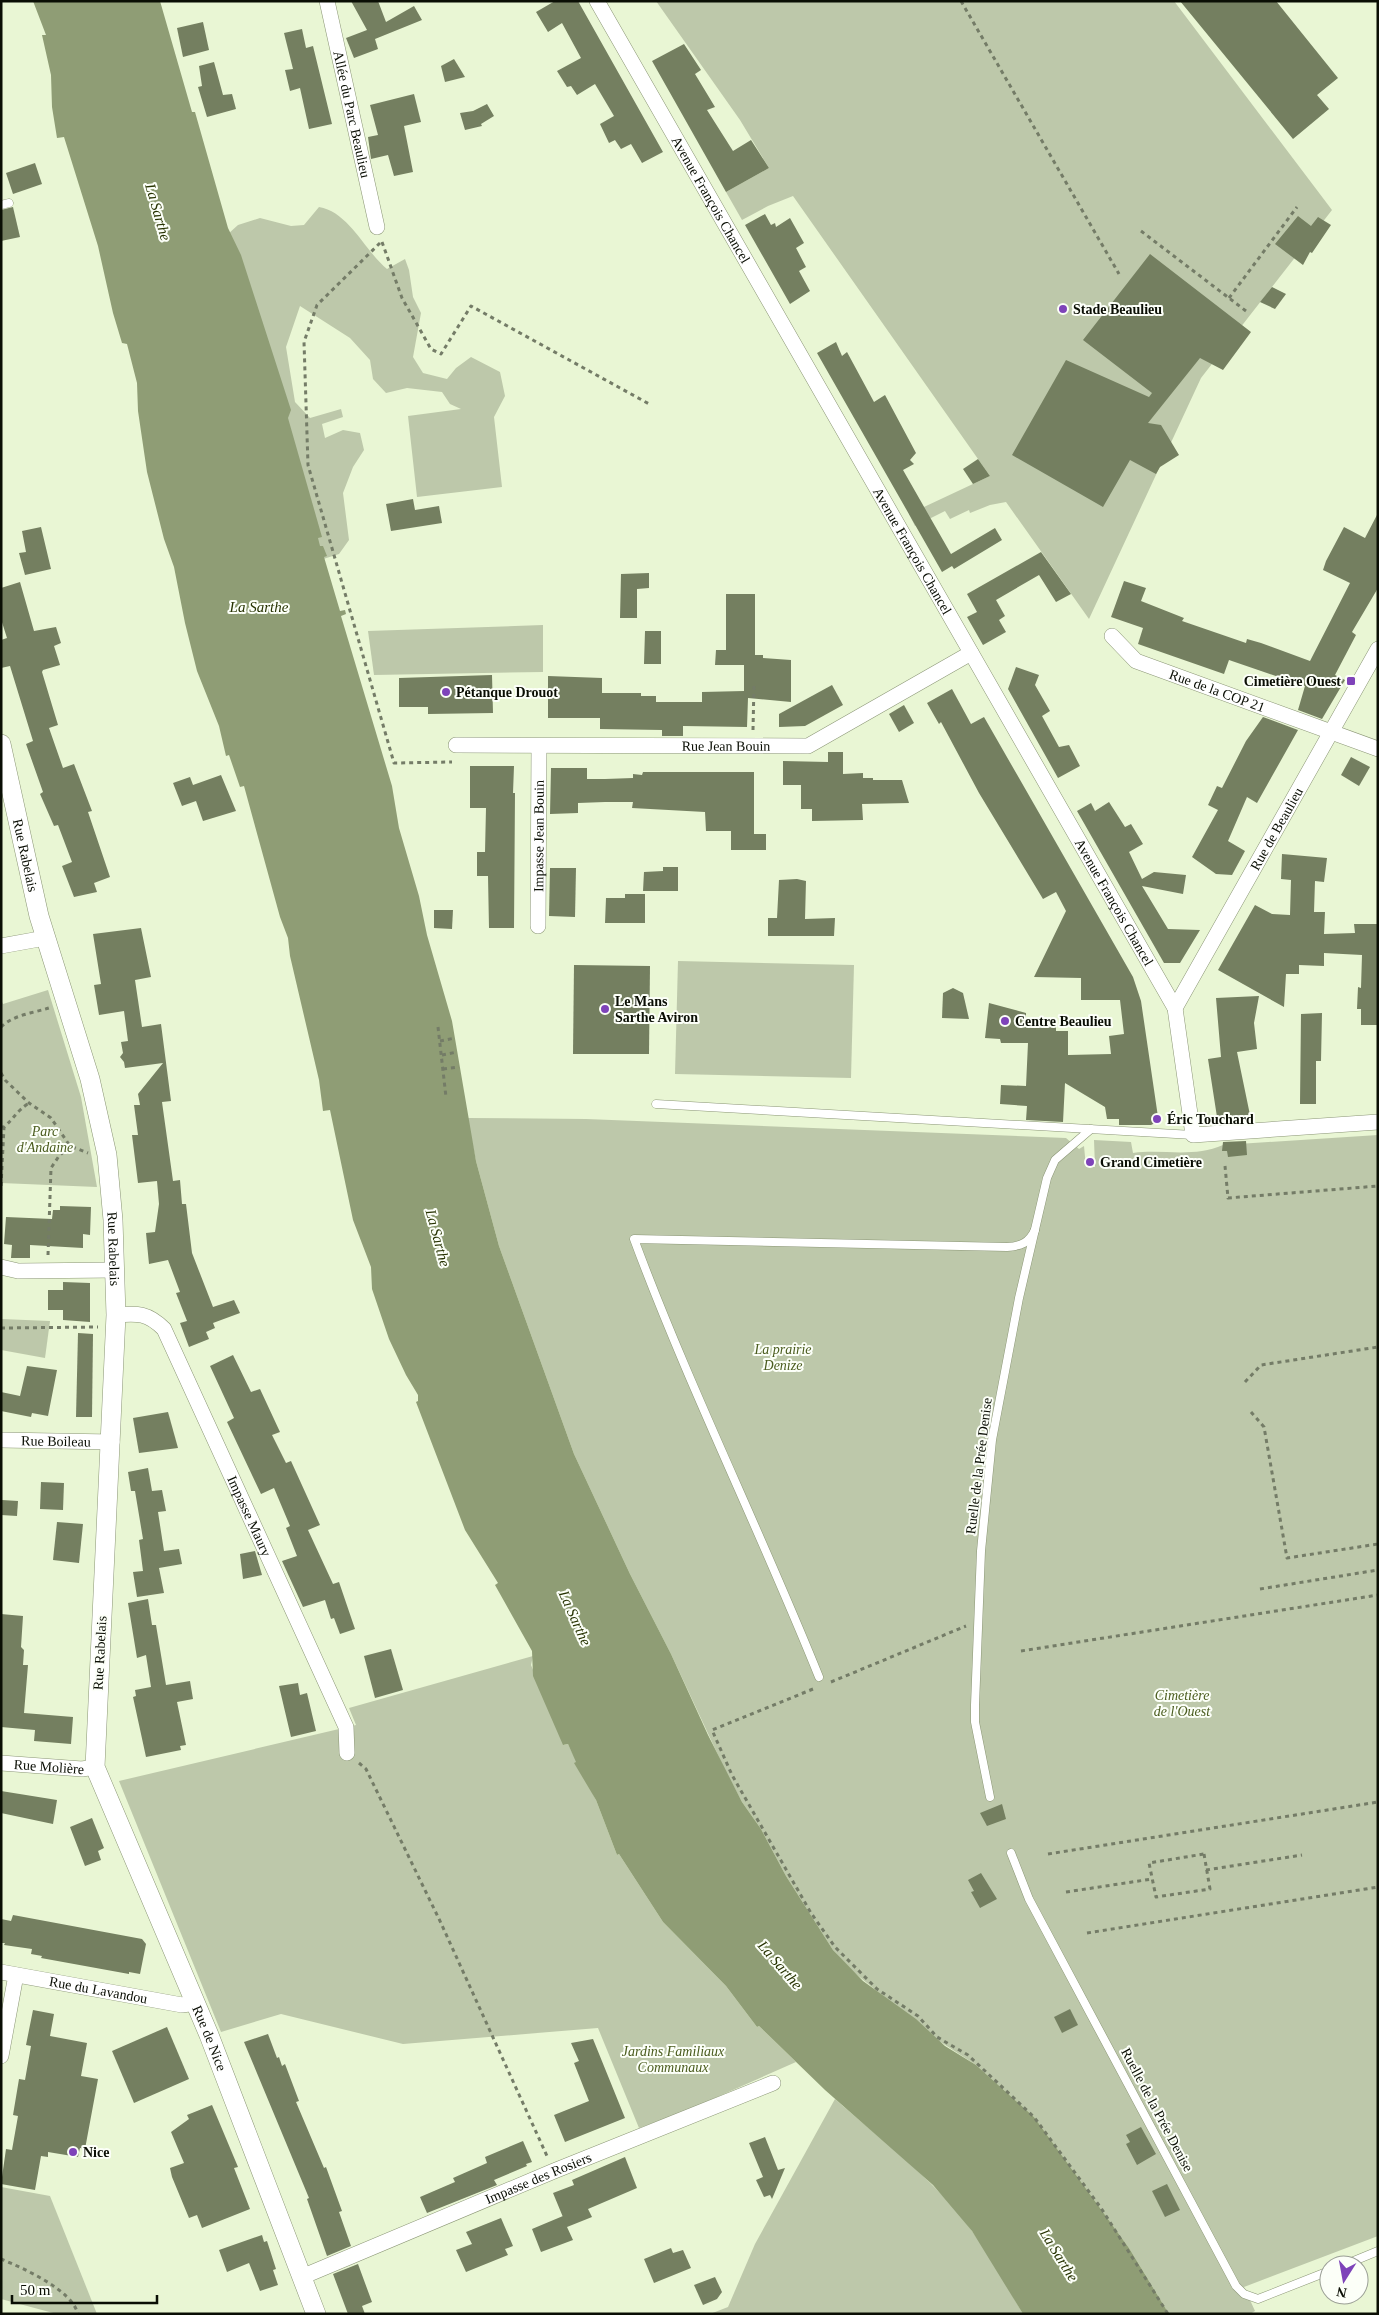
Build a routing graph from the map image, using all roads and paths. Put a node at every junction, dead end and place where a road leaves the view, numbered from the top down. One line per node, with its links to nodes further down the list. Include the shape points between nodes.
1 (327, 1): 6 (street, Allée du Parc Beaulieu)
2 (598, 1): 13 (street, Avenue François Chancel)
3 (961, 1): 7 (path)
4 (1297, 207): 8 (path)
5 (1141, 231): 8 (path)
6 (380, 234): 10 (path, via 402,298 431,349 441,354 471,306); 17 (path, via 317,305 304,342 308,465 394,763 455,762)
7 (1119, 274)
8 (1228, 298): 9 (path)
9 (1246, 311)
10 (651, 404)
11 (1112, 636): 15 (street, Rue de la COP 21, via 1136,661)
12 (1378, 649): 15 (street, Rue de Beaulieu)
13 (971, 653): 19 (street, Rue Jean Bouin, via 808,746); 25 (street, Avenue François Chancel)
14 (754, 684): 19 (path)
15 (1331, 732): 20 (street, Rue de la COP 21); 25 (street, Rue de Beaulieu)
16 (1, 744): 22 (street, Rue Rabelais)
17 (456, 745): 18 (street, Rue Jean Bouin)
18 (539, 746): 19 (street, Rue Jean Bouin); 21 (street, Impasse Jean Bouin)
19 (752, 746)
20 (1378, 749)
21 (538, 926)
22 (45, 938): 23 (street); 24 (street, Rue Rabelais)
23 (1, 946)
24 (66, 1004): 26 (path, via 20,1016); 43 (street, Rue Rabelais, via 90,1079)
25 (1175, 1008): 41 (street, Avenue François Chancel)
26 (1, 1027)
27 (438, 1027): 29 (path)
28 (455, 1038): 29 (path)
29 (440, 1041): 31 (path)
30 (457, 1052): 31 (path)
31 (442, 1055): 33 (path)
32 (459, 1067): 33 (path)
33 (443, 1069): 35 (path)
34 (1, 1073): 36 (path)
35 (446, 1097)
36 (29, 1103): 39 (path, via 16,1111); 42 (path, via 51,1118)
37 (656, 1104): 40 (lane)
38 (1378, 1122): 41 (street)
39 (3, 1127): 45 (path)
40 (1091, 1129): 41 (lane); 47 (lane, Ruelle de la Prée Denise, via 1055,1160 1047,1178)
41 (1193, 1135)
42 (70, 1146): 43 (path, via 84,1153); 50 (path, via 51,1168)
43 (106, 1155): 49 (street, Rue Rabelais)
44 (1225, 1166): 46 (path, via 1228,1198)
45 (1, 1186)
46 (1378, 1186)
47 (1035, 1230): 62 (lane, Ruelle de la Prée Denise, via 992,1440); 64 (lane, via 1030,1240 1007,1247 634,1239 657,1300)
48 (1, 1267): 50 (street, via 18,1271)
49 (115, 1270): 50 (street); 51 (street, Rue Rabelais)
50 (47, 1271)
51 (116, 1321): 52 (path); 57 (street, Rue Rabelais); 65 (street, Impasse Maury, via 132,1314 153,1318 164,1329 346,1726)
52 (1, 1328)
53 (1378, 1347): 54 (path, via 1261,1365)
54 (1245, 1382)
55 (1251, 1412): 58 (path, via 1264,1426 1287,1558)
56 (1, 1440): 57 (street, Rue Boileau)
57 (112, 1442): 67 (street, Rue Rabelais)
58 (1378, 1544)
59 (1378, 1570): 60 (path)
60 (1260, 1589)
61 (1378, 1595): 63 (path)
62 (978, 1621): 68 (lane, Ruelle de la Prée Denise, via 975,1722); 88 (path, via 712,1730 732,1775 811,1912 835,1947 877,1989 918,2016 937,2037 968,2055 1034,2117 1100,2208)
63 (1021, 1651)
64 (819, 1677)
65 (347, 1753): 82 (path, via 366,1769 440,1921)
66 (1, 1763): 67 (street, Rue Molière, via 82,1769)
67 (95, 1767): 79 (street, Rue de Nice)
68 (990, 1798)
69 (1378, 1802): 71 (path)
70 (1011, 1852): 84 (lane, Ruelle de la Prée Denise, via 1029,1899 1236,2286 1247,2296 1258,2299)
71 (1048, 1854)
72 (1302, 1855): 73 (path)
73 (1206, 1870): 74 (path, via 1204,1854 1149,1862); 74 (path, via 1210,1889 1156,1897)
74 (1152, 1879): 76 (path)
75 (1378, 1887): 77 (path)
76 (1066, 1892)
77 (1087, 1933)
78 (8, 1974): 79 (street, Rue du Lavandou, via 182,2005); 80 (street)
79 (196, 2003): 85 (street, Rue de Nice)
80 (1, 2056)
81 (772, 2083): 82 (street, Impasse des Rosiers)
82 (554, 2171): 85 (street, Impasse des Rosiers)
83 (1, 2259): 86 (path, via 38,2274 76,2305)
84 (1319, 2275)
85 (304, 2276): 87 (street, Rue de Nice)
86 (78, 2314)
87 (316, 2314)
88 (1168, 2314)

